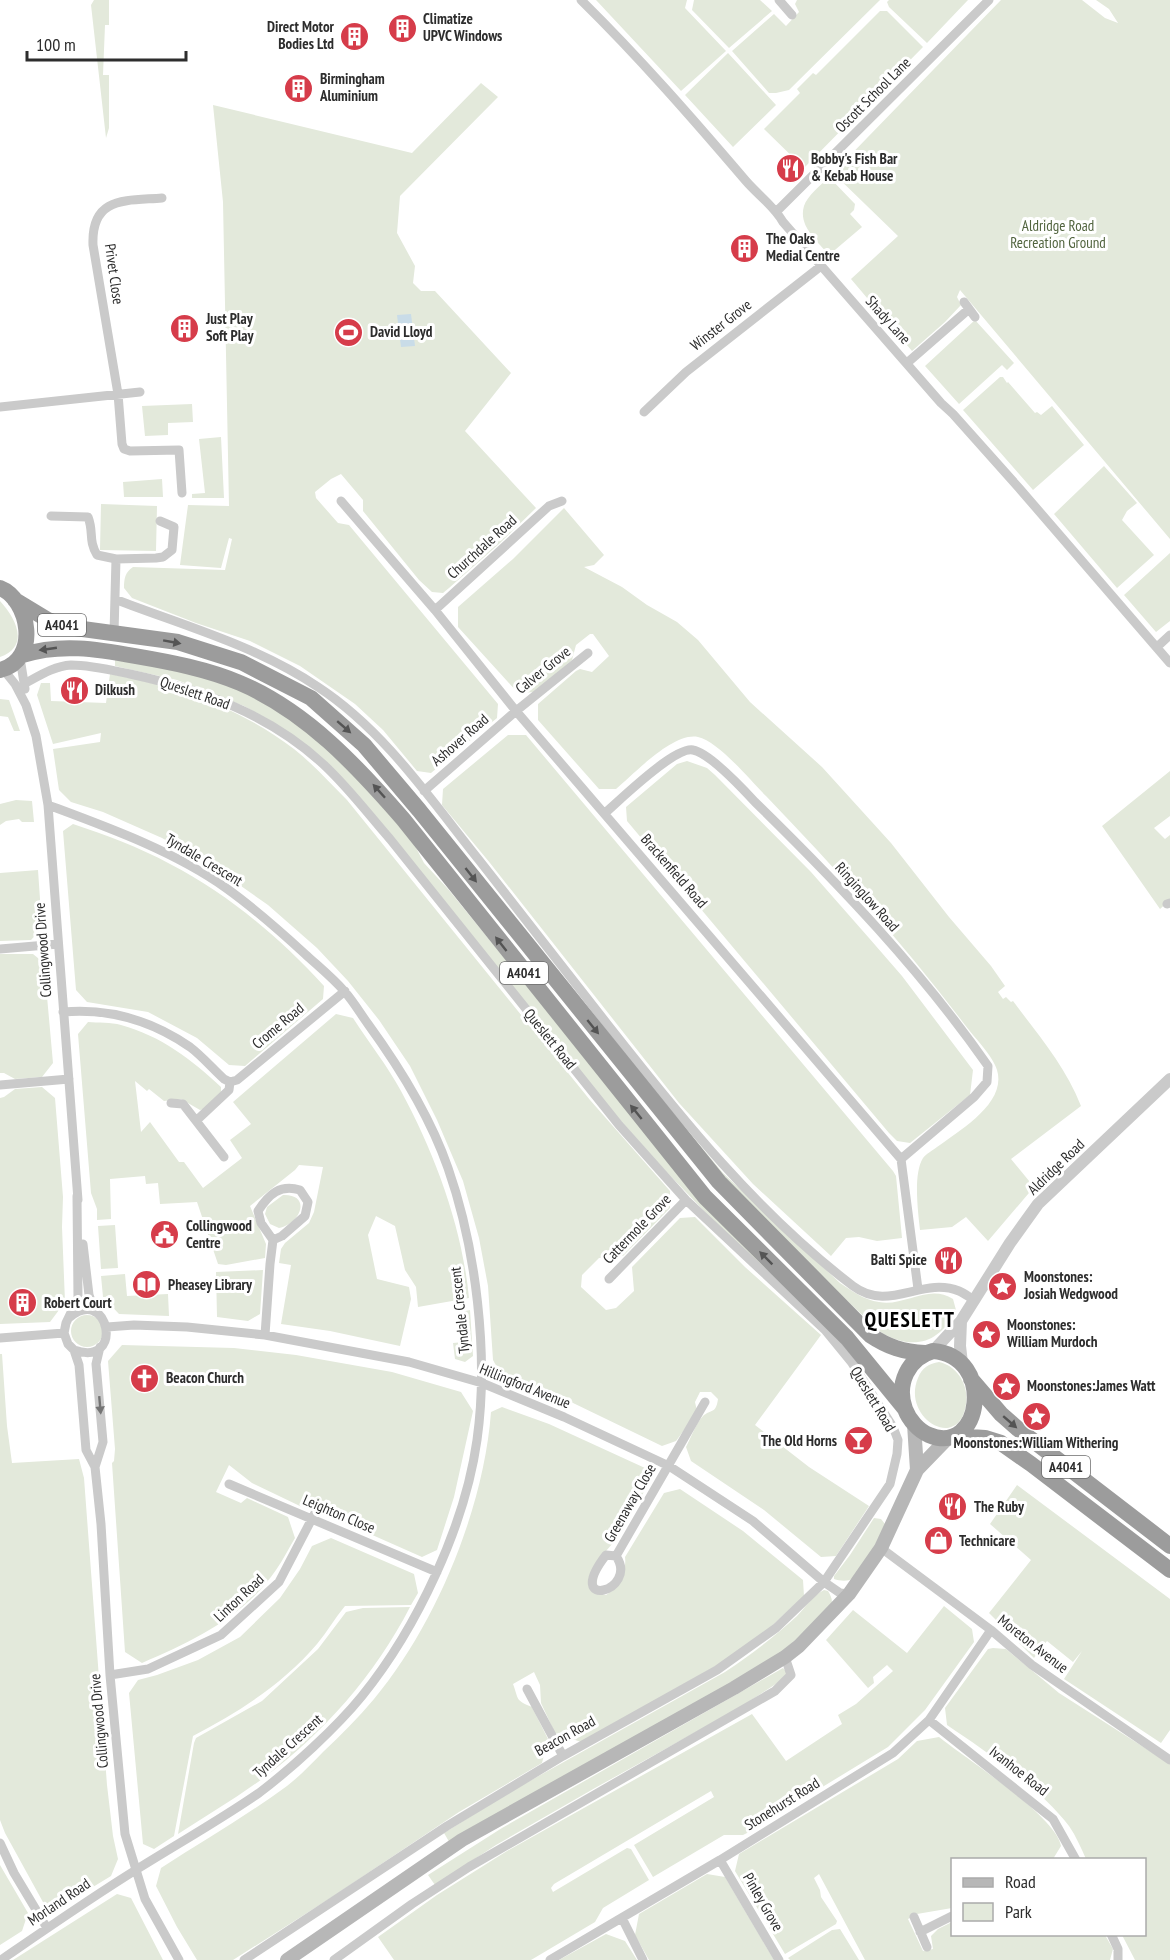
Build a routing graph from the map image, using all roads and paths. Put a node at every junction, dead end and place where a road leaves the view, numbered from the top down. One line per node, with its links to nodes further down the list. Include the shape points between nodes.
1 (581, 0): 8 (street, Shady Lane)
2 (989, 0): 8 (street, Oscott School Lane)
3 (783, 1): 4 (street)
4 (792, 15)
5 (162, 198): 6 (street, Privet Close)
6 (151, 199): 7 (street); 13 (street, Privet Close, via 119,202 107,208 99,214 93,228)
7 (151, 211)
8 (777, 211): 9 (street, Shady Lane)
9 (821, 266): 11 (street, Shady Lane); 15 (street, Winster Grove, via 686,372)
10 (975, 317): 11 (street, via 966,305)
11 (907, 363): 29 (street, Shady Lane)
12 (141, 392): 13 (street)
13 (118, 394): 14 (street); 16 (street, Privet Close, via 124,449 179,450)
14 (0, 407)
15 (644, 412)
16 (182, 493)
17 (542, 498): 20 (street)
18 (341, 501): 26 (street, Brackenfield Road)
19 (562, 501): 20 (street, Churchdale Road)
20 (549, 506): 26 (street, Churchdale Road)
21 (51, 516): 23 (street, via 88,517 92,527 90,544 97,555)
22 (160, 521): 23 (street, via 174,527 171,550 163,557)
23 (116, 559): 25 (street)
24 (5, 590): 27 (highway, A4041, via 48,620 68,627); 32 (highway, via 22,612 26,630)
25 (117, 600): 27 (street); 38 (street, via 247,648 319,687 372,729)
26 (435, 610): 37 (street, Brackenfield Road)
27 (114, 633): 30 (highway); 68 (highway, A4041, one-way to 68, via 178,642 241,662 311,698 364,745 419,810 719,1182 870,1335 907,1352)
28 (1170, 635): 29 (street)
29 (1157, 647): 33 (street, Shady Lane)
30 (112, 651): 32 (highway, Queslett Road / A4041, one-way to 32, via 52,648); 73 (highway, Queslett Road / A4041, one-way to 30, via 847,1338 705,1197 403,819 353,763 297,717 240,683 174,663)
31 (588, 653): 37 (street, Calver Grove)
32 (22, 657): 34 (highway, Queslett Road); 35 (street, Collingwood Drive)
33 (1170, 663)
34 (2, 669): 36 (street, Collingwood Drive)
35 (24, 684): 36 (street, Collingwood Drive); 54 (street, Queslett Road, via 47,671 72,665 159,680 216,698 270,725 322,763 390,839 618,1125)
36 (26, 705): 39 (street, Collingwood Drive, via 36,736)
37 (516, 711): 38 (street, Ashover Road); 40 (street, Brackenfield Road)
38 (424, 791): 57 (street, via 647,1077 740,1183 856,1288 874,1297)
39 (48, 805): 41 (street, Collingwood Drive); 43 (street, Tyndale Crescent, via 158,849 223,886 279,930)
40 (605, 813): 52 (street, Brackenfield Road); 52 (street, Ringinglow Road, via 668,759 693,749 718,765 810,855 937,998 988,1066 987,1082)
41 (58, 944): 42 (street); 44 (street, Collingwood Drive)
42 (0, 949)
43 (345, 991): 47 (street, Crome Road); 71 (street, Tyndale Crescent, via 418,1102 448,1167 467,1239 478,1311)
44 (63, 1012): 46 (street, Collingwood Drive); 47 (street, via 120,1014 156,1028 192,1048)
45 (1170, 1079): 58 (street, Aldridge Road, via 1038,1204)
46 (69, 1080): 48 (street); 53 (street, Collingwood Drive)
47 (230, 1082): 50 (street, Crome Road, via 229,1090)
48 (0, 1084)
49 (171, 1103): 50 (street, via 183,1104)
50 (197, 1120): 51 (street)
51 (224, 1157)
52 (901, 1159): 57 (street)
53 (77, 1196): 59 (street, Collingwood Drive, via 89,1295); 60 (street, Collingwood Drive, via 78,1298)
54 (686, 1200): 56 (street, Cattermole Grove); 81 (street, Queslett Road, via 825,1330 852,1363 893,1427 898,1440 890,1484)
55 (273, 1240): 55 (street, via 258,1211 277,1191 288,1186 300,1190 308,1202 305,1216); 64 (street)
56 (609, 1279)
57 (918, 1289): 58 (street, via 958,1290)
58 (974, 1300): 61 (street, Aldridge Road)
59 (95, 1312): 60 (street, via 79,1311); 62 (street, Collingwood Drive)
60 (69, 1319): 63 (street, Collingwood Drive)
61 (961, 1321): 68 (street, Aldridge Road); 69 (street)
62 (107, 1327): 64 (street, Hillingford Avenue, via 187,1327); 66 (street, Collingwood Drive, via 106,1339)
63 (64, 1333): 65 (street); 67 (street, Collingwood Drive)
64 (266, 1335): 71 (street, Hillingford Avenue, via 409,1362)
65 (0, 1338)
66 (100, 1347): 67 (street, via 87,1353); 77 (street, Collingwood Drive, one-way to 77, via 96,1364 103,1442)
67 (75, 1350): 77 (street, Collingwood Drive, via 86,1450)
68 (929, 1352): 69 (highway, via 948,1353); 73 (highway, via 914,1360 904,1378)
69 (962, 1363): 70 (highway)
70 (972, 1379): 75 (highway, via 974,1412 966,1427); 83 (highway, A4041, one-way to 83, via 1018,1429)
71 (482, 1383): 76 (street, Hillingford Avenue); 87 (street, Tyndale Crescent, via 477,1441 466,1496)
72 (705, 1402): 76 (street, Greenaway Close)
73 (905, 1409): 74 (highway)
74 (914, 1424): 75 (highway, via 929,1435); 78 (main road)
75 (951, 1437): 78 (main road); 86 (highway, A4041, via 985,1438 1000,1443)
76 (669, 1466): 85 (street, Greenaway Close); 88 (street, Hillingford Avenue, via 753,1521)
77 (95, 1467): 92 (street, Collingwood Drive)
78 (917, 1470): 84 (main road)
79 (229, 1484): 82 (street, Leighton Close)
80 (317, 1509): 82 (street, Linton Road)
81 (873, 1510): 88 (street, Beacon Road)
82 (313, 1519): 87 (street, Leighton Close); 92 (street, Linton Road, via 279,1582 221,1635 148,1669)
83 (1170, 1546)
84 (881, 1548): 89 (main road); 90 (street, Moreton Avenue)
85 (616, 1556)
86 (1169, 1564)
87 (437, 1572): 100 (street, Tyndale Crescent, via 400,1644 336,1724 261,1791)
88 (824, 1582): 89 (street, Hillingford Avenue); 95 (street, Beacon Road, via 776,1628 717,1670)
89 (849, 1594): 91 (main road)
90 (991, 1630): 94 (street, Stonehurst Road); 96 (street, Moreton Avenue, via 1032,1665)
91 (785, 1657): 111 (main road, via 462,1840); 112 (street, via 791,1675 775,1691 469,1867)
92 (110, 1675): 100 (street, Collingwood Drive, via 125,1834)
93 (527, 1689): 95 (street)
94 (928, 1720): 98 (street, Ivanhoe Road, via 1053,1818); 99 (street, Stonehurst Road, via 893,1753)
95 (563, 1756): 110 (street, Beacon Road, via 447,1826)
96 (1170, 1760)
97 (0, 1843): 104 (street)
98 (1071, 1858)
99 (720, 1860): 103 (street, Stonehurst Road); 115 (street, Pinley Grove)
100 (135, 1871): 104 (street, Morland Road); 109 (street, Collingwood Drive)
101 (951, 1916): 105 (street)
102 (914, 1917): 105 (street)
103 (622, 1918): 113 (street, Stonehurst Road); 114 (street)
104 (47, 1928): 108 (street, Morland Road)
105 (920, 1932): 107 (street)
106 (1112, 1936): 116 (street)
107 (927, 1947)
108 (1, 1960)
109 (179, 1960)
110 (244, 1960)
111 (287, 1960)
112 (334, 1960)
113 (550, 1960)
114 (643, 1960)
115 (779, 1960)
116 (1118, 1960)

